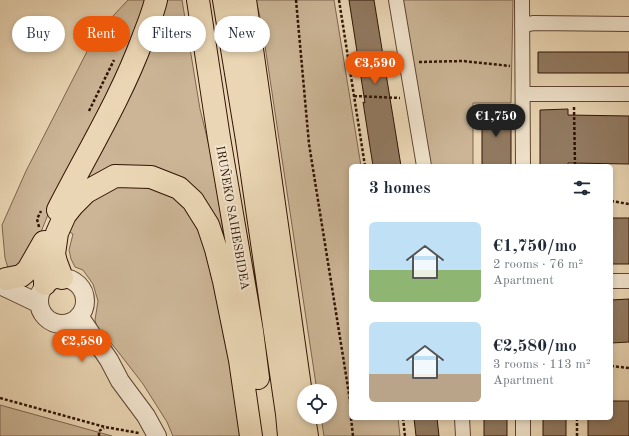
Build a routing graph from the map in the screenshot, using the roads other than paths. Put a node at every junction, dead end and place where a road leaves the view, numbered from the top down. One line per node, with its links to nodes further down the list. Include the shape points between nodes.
1 (156, 0): 13 (highway, via 137,54 116,101 58,210)
2 (198, 0): 25 (highway, IRUÑEKO SAIHESBIDEA, via 252,331)
3 (224, 0): 26 (highway, IRUÑEKO SAIHESBIDEA, via 247,140)
4 (245, 0): 19 (highway)
5 (396, 0): 11 (street)
6 (522, 0): 8 (street)
7 (629, 24): 8 (street)
8 (522, 25): 9 (street)
9 (523, 94): 10 (street); 12 (street)
10 (629, 94)
11 (424, 164)
12 (523, 164)
13 (44, 242): 14 (highway, via 28,270 20,276); 17 (highway)
14 (2, 280): 17 (street)
15 (613, 281): 16 (street)
16 (629, 281)
17 (47, 289): 18 (street, via 42,313 48,320 57,324); 18 (street, via 66,278 75,282 82,290 84,307); 24 (highway, via 56,262 54,254 57,233 65,215 86,192 115,176 151,177 179,188 193,201 208,225 216,249 240,360)
18 (73, 320): 23 (street, via 103,364 120,381 146,416)
19 (299, 384)
20 (462, 420): 28 (street)
21 (523, 420): 29 (street)
22 (305, 424): 27 (highway)
23 (149, 435)
24 (251, 436)
25 (265, 436)
26 (289, 436)
27 (307, 436)
28 (463, 436)
29 (523, 436)

